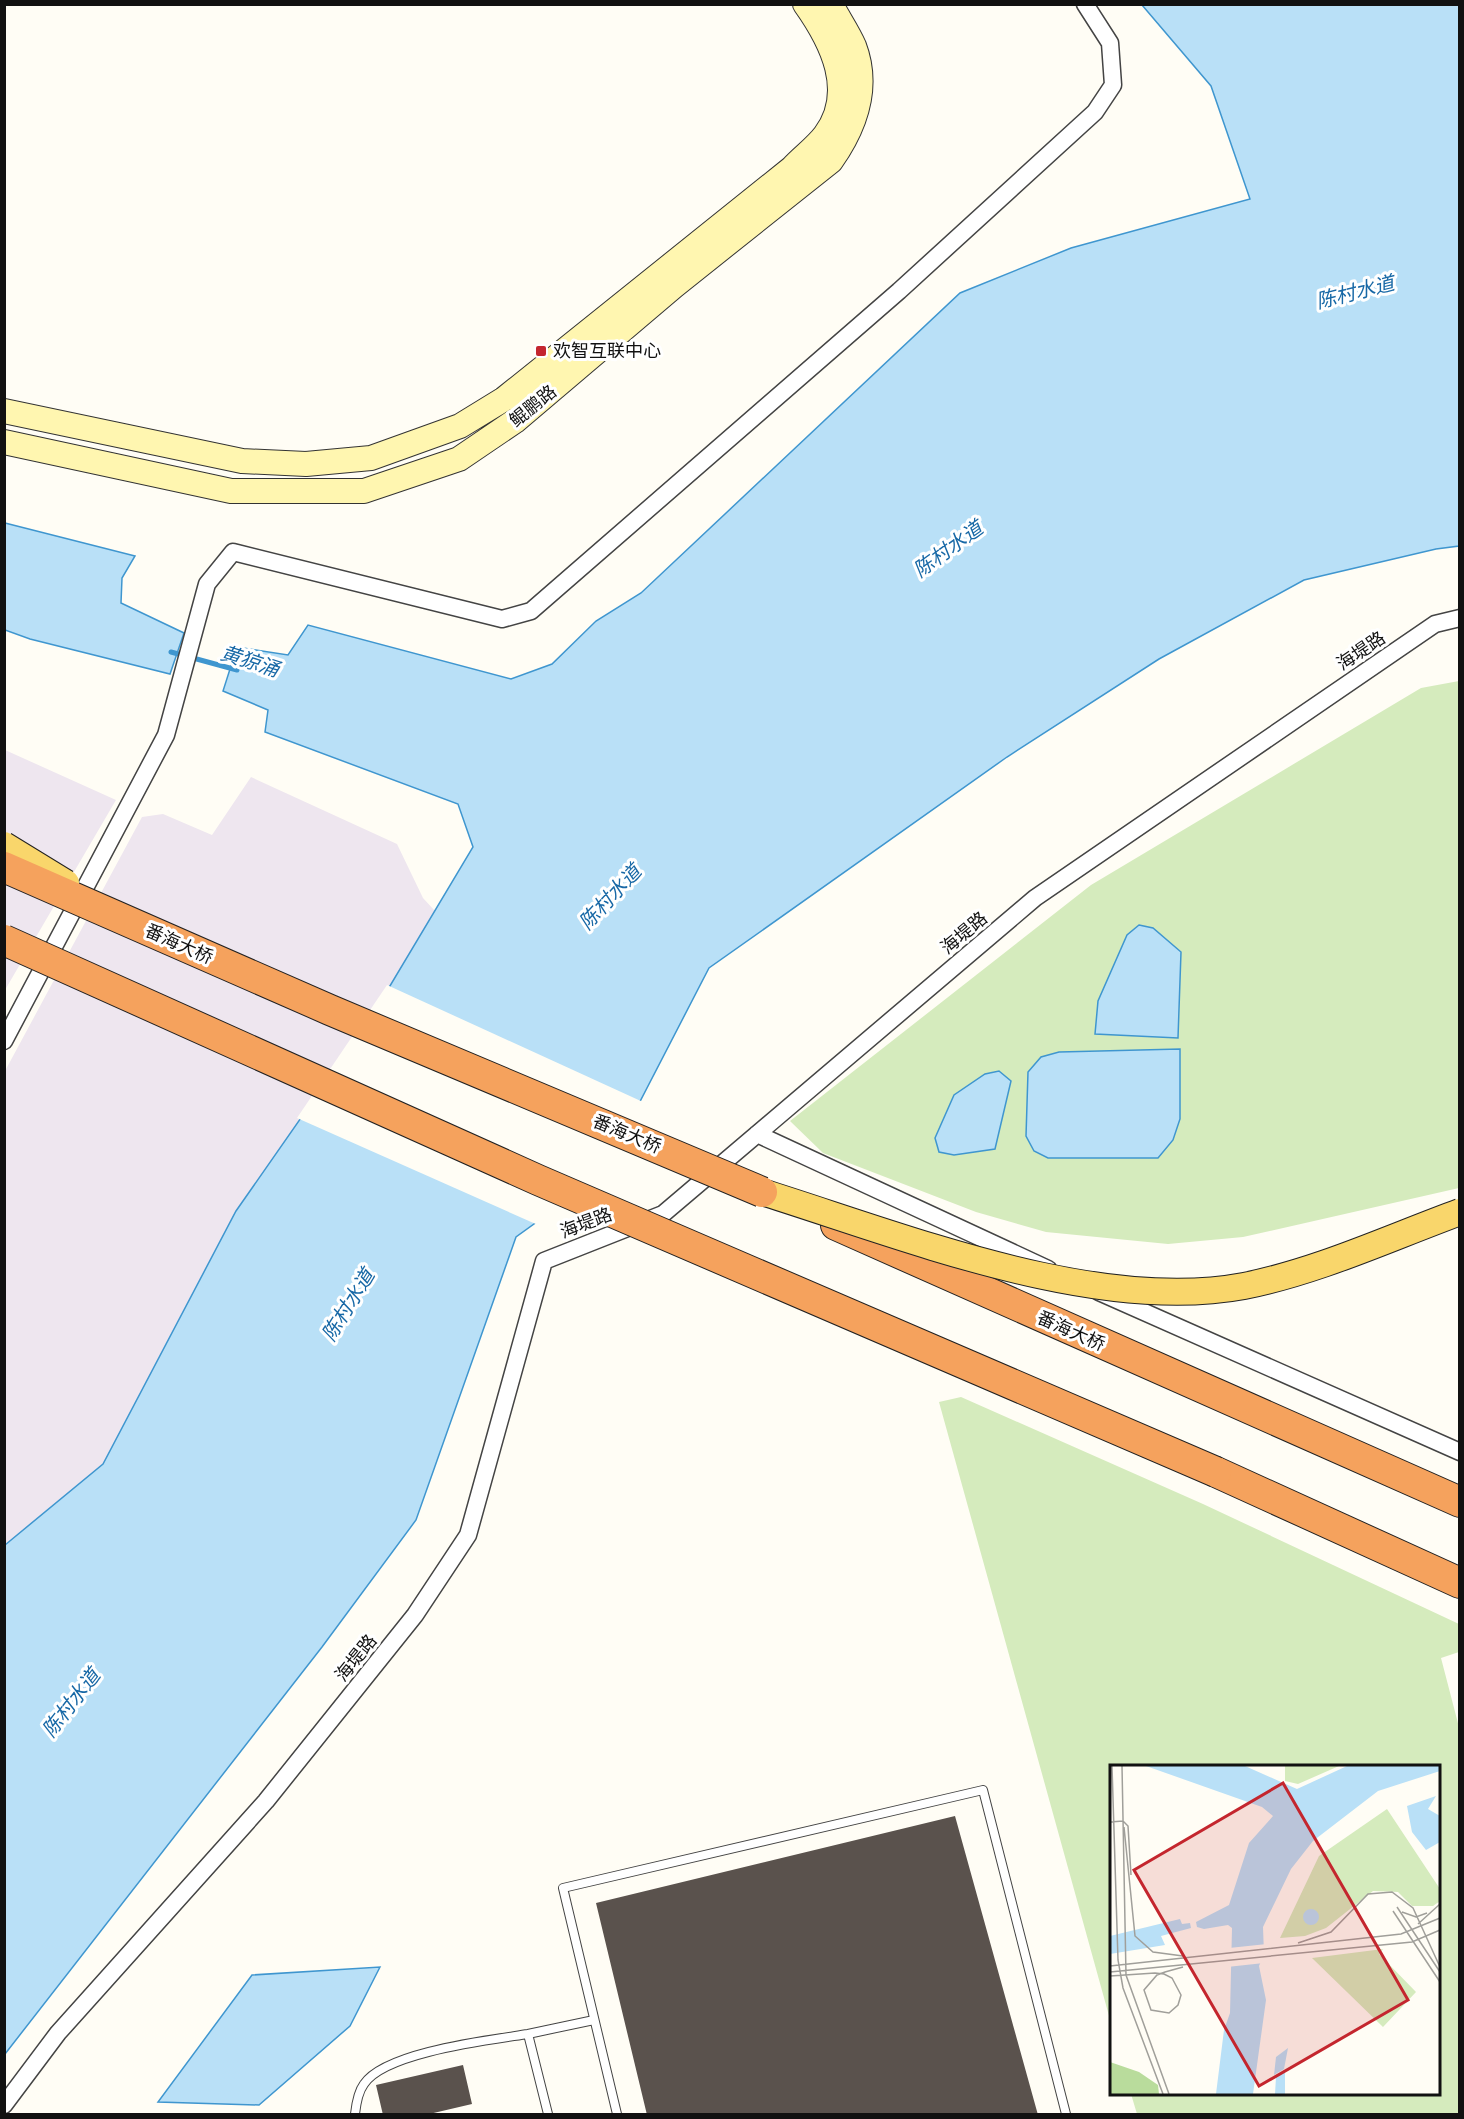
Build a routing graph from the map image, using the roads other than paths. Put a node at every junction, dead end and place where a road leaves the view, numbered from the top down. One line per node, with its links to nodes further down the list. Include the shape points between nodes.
1 (805, 4): 6 (street, 鲲鹏路, via 826,33 841,76 837,109 825,135 792,168 550,364 460,426 371,458 306,464 242,462)
2 (831, 4): 6 (street, 鲲鹏路, via 854,47 861,82 857,116 831,161 674,286 515,421 459,459 364,491 231,491)
3 (1085, 4): 12 (street, via 1110,43 1113,85 1095,112 899,291 531,611 502,619 232,552 205,589 166,735)
4 (4, 411): 6 (street, 鲲鹏路)
5 (4, 442): 6 (street, 鲲鹏路)
6 (223, 474)
7 (1460, 618): 13 (street, 海堤路, via 1435,624 1035,898)
8 (4, 844): 10 (main road, bridge)
9 (4, 867): 10 (highway, 番海大桥, bridge)
10 (125, 920): 14 (highway, 番海大桥, bridge)
11 (4, 940): 18 (highway, bridge, via 538,1180 1216,1472)
12 (4, 1041)
13 (757, 1134): 16 (street, via 1150,1316); 21 (street, 海堤路, via 663,1214 544,1261 468,1535 415,1615 266,1802 58,2033)
14 (762, 1192): 15 (main road, bridge, via 986,1262 1056,1279 1184,1292 1244,1286 1308,1269); 17 (highway, 番海大桥, bridge)
15 (1460, 1212)
16 (1460, 1452)
17 (1460, 1502)
18 (1460, 1583)
19 (594, 2020): 20 (lane); 24 (lane); 25 (lane, via 563,1888 983,1790)
20 (528, 2034): 22 (lane, via 433,2052 388,2066 363,2085); 23 (lane)
21 (4, 2105)
22 (355, 2115)
23 (549, 2115)
24 (617, 2115)
25 (1066, 2115)

